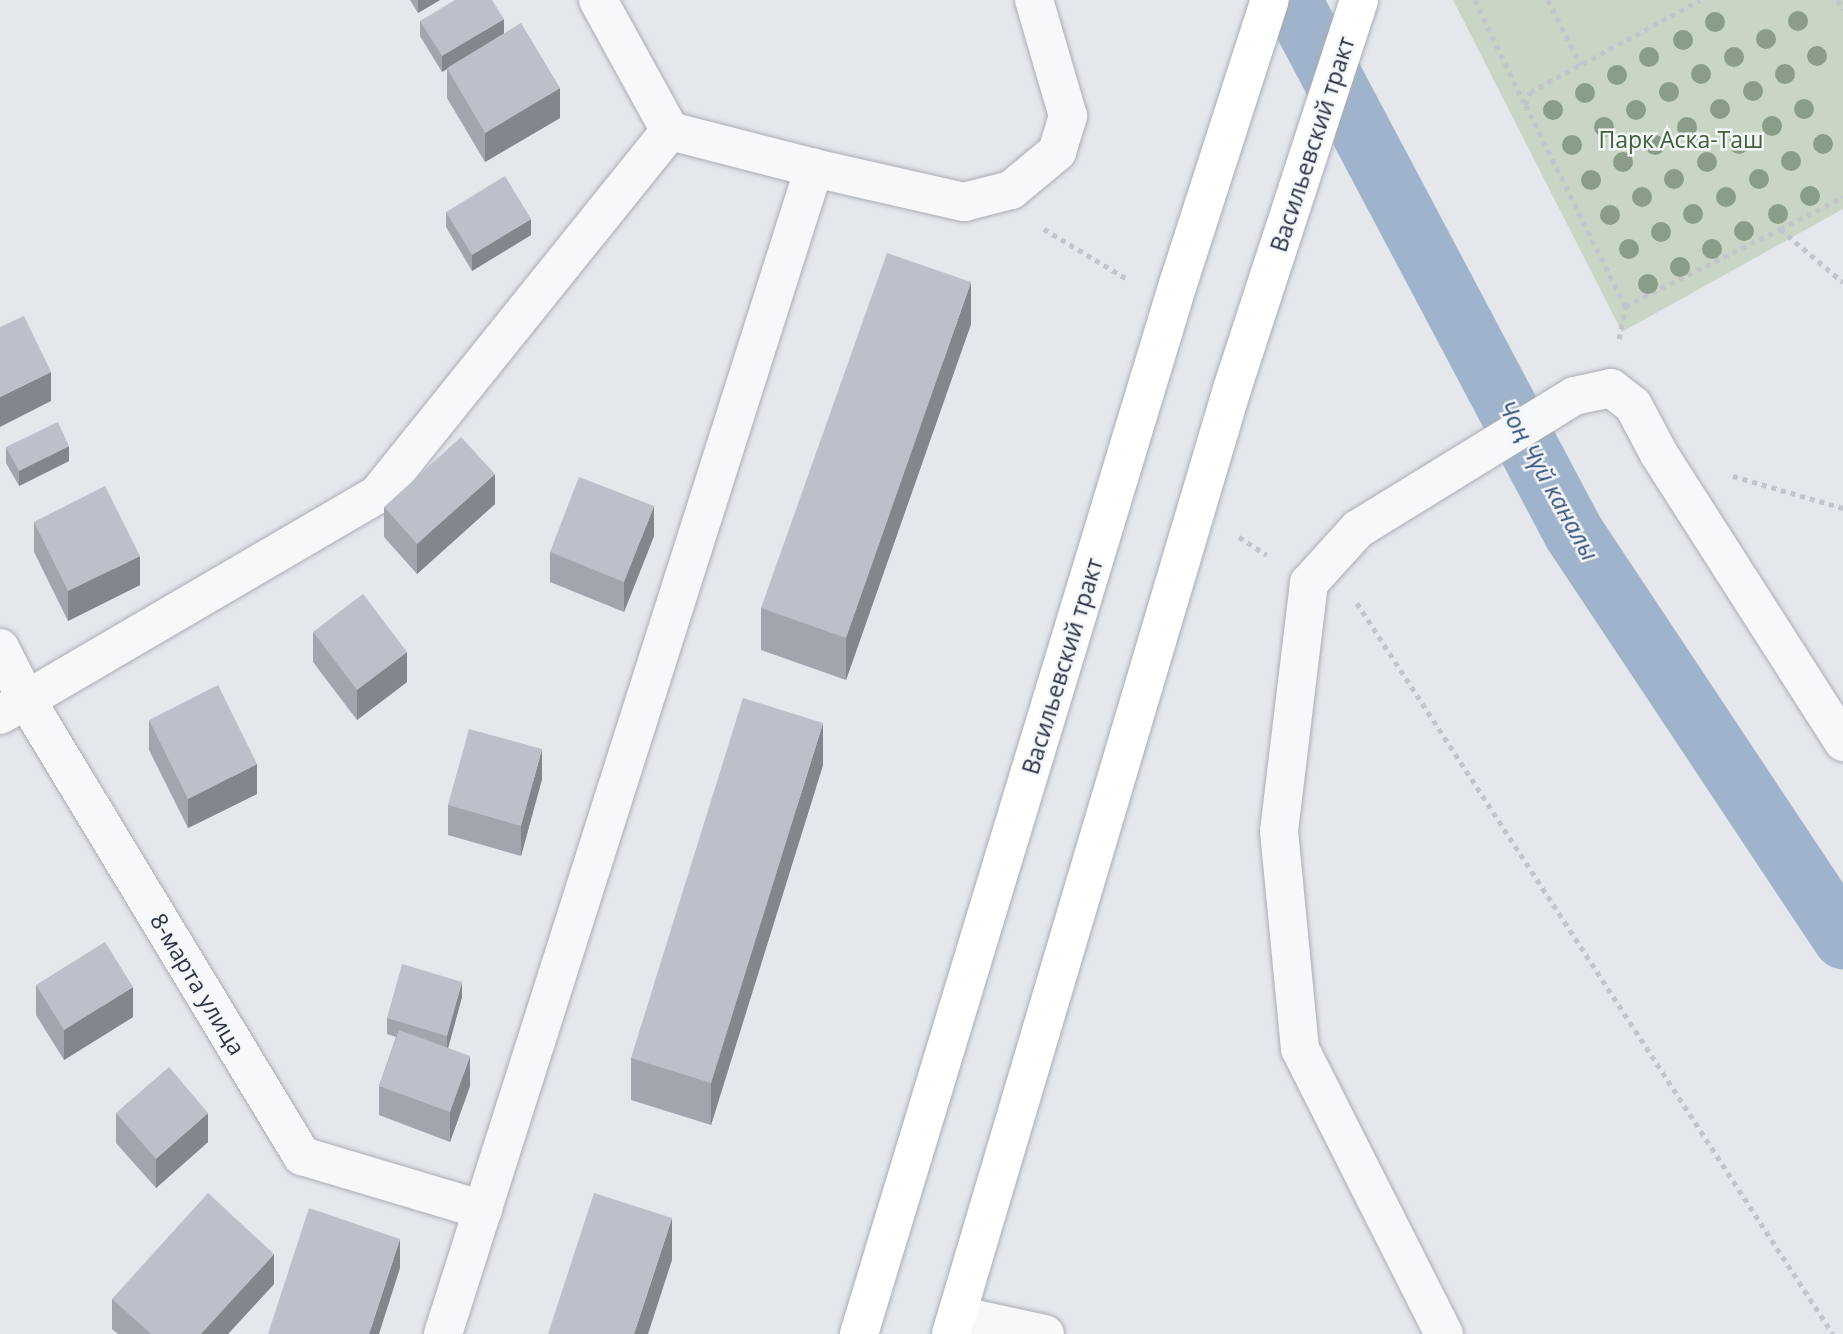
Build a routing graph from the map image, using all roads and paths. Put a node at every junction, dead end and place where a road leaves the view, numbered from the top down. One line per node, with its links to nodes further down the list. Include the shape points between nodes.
1 (598, 0): 12 (street)
2 (1034, 0): 13 (street, via 1068,116 1058,152 1011,190 964,202)
3 (1270, 0): 18 (main road, Васильевский тракт)
4 (1359, 0): 23 (main road, Васильевский тракт)
5 (1475, 0): 11 (path)
6 (1548, 0): 10 (path)
7 (1700, 0): 10 (path)
8 (1838, 0): 9 (path)
9 (1843, 10)
10 (1581, 65): 11 (path, via 1530,92)
11 (1525, 105): 19 (path)
12 (670, 131): 13 (street); 26 (street, via 377,495)
13 (814, 168): 28 (street)
14 (1843, 197): 15 (path)
15 (1780, 229): 17 (path); 19 (path)
16 (1055, 233): 18 (path)
17 (1843, 282)
18 (1175, 294): 31 (main road, Васильевский тракт)
19 (1625, 307): 20 (path)
20 (1611, 388): 21 (street, via 1633,405); 24 (street, via 1574,397 1358,529)
21 (1659, 454): 22 (path); 27 (street)
22 (1843, 508)
23 (1197, 509): 24 (path); 29 (main road, Васильевский тракт)
24 (1318, 571): 33 (street, via 1279,831 1300,1049); 34 (path)
25 (0, 648): 26 (street, 8-марта улица)
26 (14, 708): 28 (street, 8-марта улица, via 302,1156)
27 (1843, 742)
28 (483, 1210): 30 (street)
29 (954, 1325): 32 (street)
30 (443, 1334)
31 (859, 1334)
32 (1045, 1334)
33 (1444, 1334)
34 (1833, 1334)

